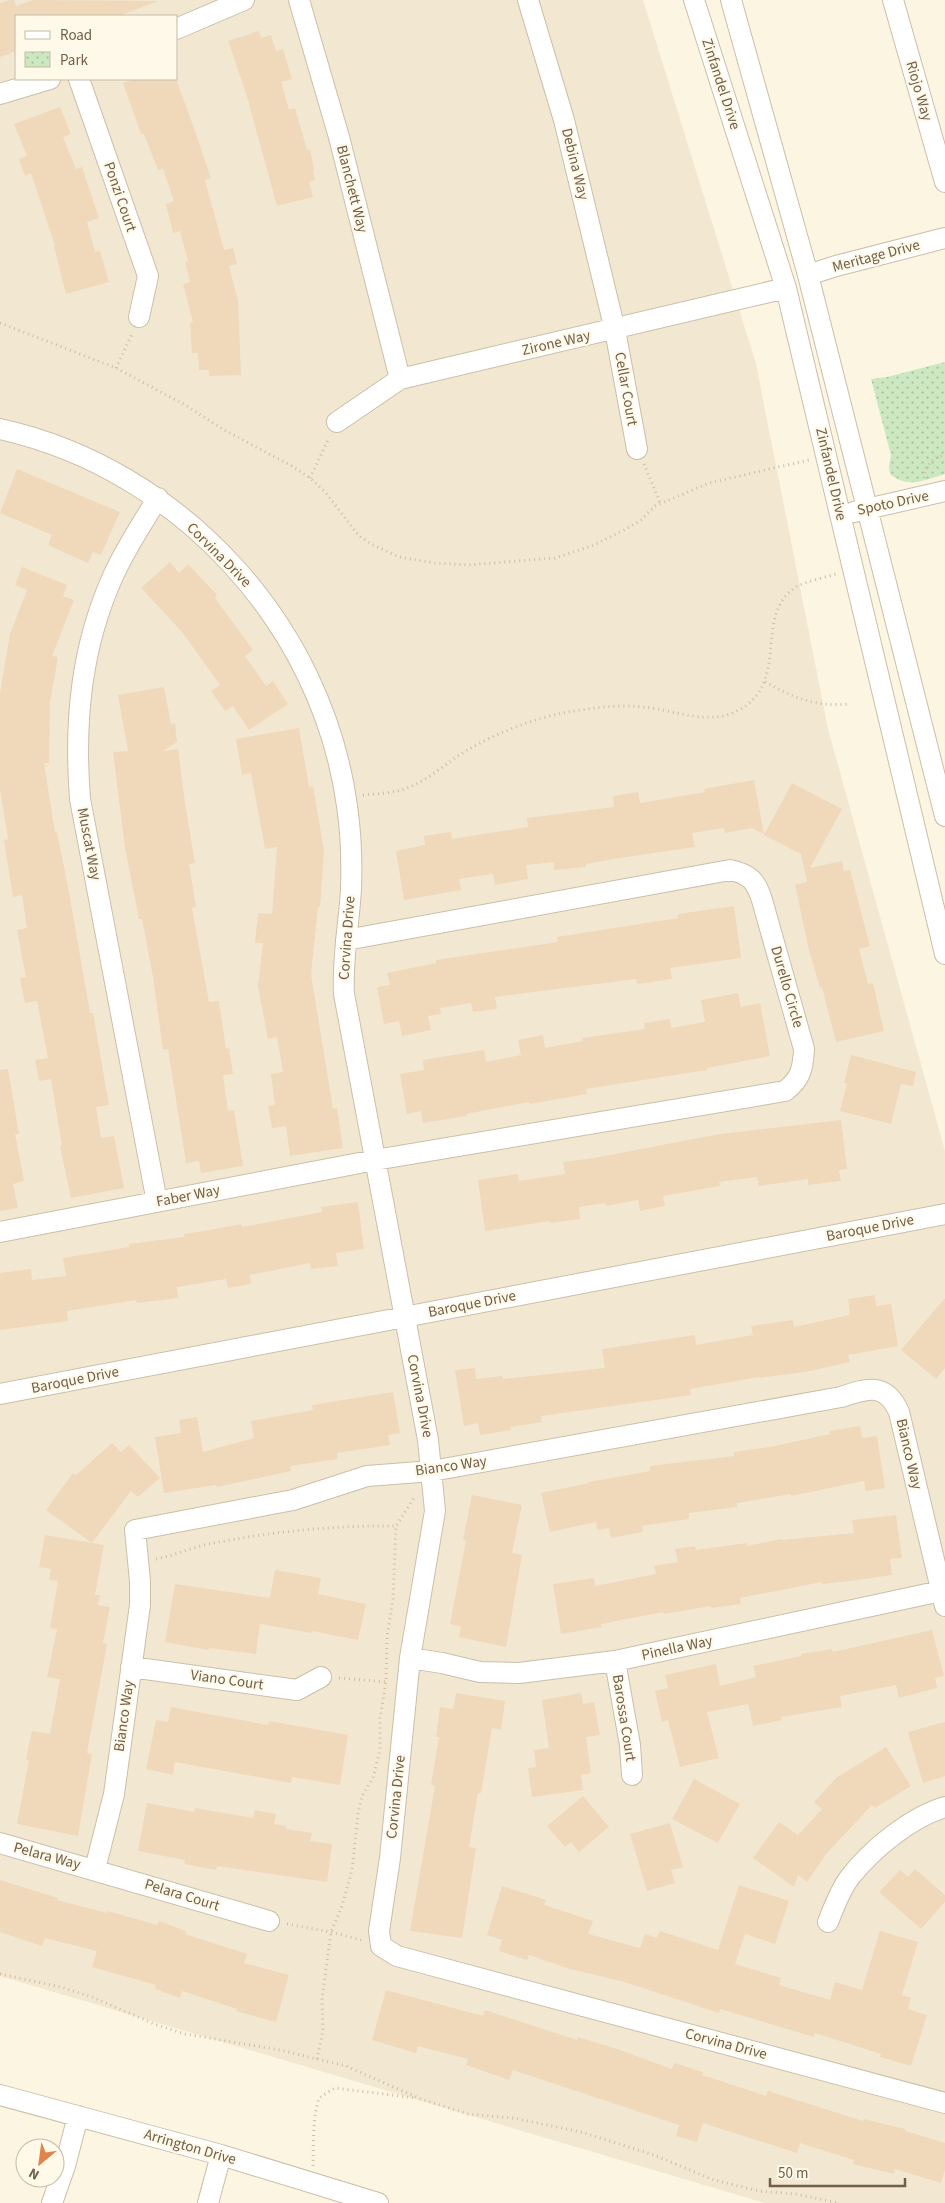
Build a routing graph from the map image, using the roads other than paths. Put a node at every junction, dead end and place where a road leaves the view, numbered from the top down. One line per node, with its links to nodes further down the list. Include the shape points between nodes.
1 (244, 0): 8 (street)
2 (299, 0): 19 (street, Blanchett Way, via 339,137)
3 (528, 0): 18 (street, Debina Way, via 564,120)
4 (694, 0): 16 (street, Zinfandel Drive)
5 (717, 0): 9 (street, via 725,25)
6 (731, 0): 9 (street, Zinfandel Drive)
7 (893, 0): 13 (street, Riojo Way)
8 (178, 28)
9 (741, 34): 15 (street, Zinfandel Drive)
10 (47, 80): 12 (street)
11 (79, 80): 17 (street, Ponzi Court, via 148,276)
12 (0, 94)
13 (945, 182)
14 (945, 238): 15 (street, Meritage Drive)
15 (808, 275): 25 (street, Zinfandel Drive)
16 (786, 288): 18 (street, Zirone Way); 26 (street, Zinfandel Drive)
17 (140, 317)
18 (616, 330): 19 (street, Zirone Way); 22 (street, Cellar Court)
19 (400, 379): 20 (street, Zirone Way)
20 (337, 422)
21 (0, 429): 24 (street, Corvina Drive, via 69,450)
22 (638, 449)
23 (945, 492): 25 (street, Spoto Drive)
24 (158, 498): 28 (street, Corvina Drive, via 234,565 266,604 301,662 322,708 345,797 351,856); 31 (street, Muscat Way, via 133,536 98,615 80,691 77,734 80,798)
25 (866, 509): 26 (street, Spoto Drive); 27 (street, Zinfandel Drive)
26 (840, 514): 29 (street, Zinfandel Drive)
27 (945, 816)
28 (346, 940): 30 (street, Corvina Drive, via 344,994); 30 (street, Durello Circle, via 730,870 743,872 759,891 804,1048 801,1074 785,1091)
29 (945, 954)
30 (375, 1160): 31 (street, Faber Way); 34 (street, Corvina Drive)
31 (157, 1202): 33 (street, Faber Way)
32 (945, 1214): 34 (street, Baroque Drive)
33 (0, 1232)
34 (405, 1317): 35 (street, Baroque Drive); 36 (street, Corvina Drive)
35 (0, 1394)
36 (432, 1471): 37 (street, Bianco Way, via 841,1397 867,1388 880,1390 889,1396 899,1412); 38 (street, Corvina Drive, via 435,1511); 40 (street, Bianco Way, via 367,1476 293,1500 135,1530 140,1605)
37 (943, 1599): 39 (street, Pinella Way)
38 (410, 1658): 39 (street, Pinella Way, via 480,1672 519,1673); 49 (street, Corvina Drive, via 390,1858 379,1930 381,1946 396,1956)
39 (615, 1661): 42 (street, Barossa Court)
40 (131, 1667): 41 (street, Viano Court, via 297,1690); 45 (street, Bianco Way, via 114,1794)
41 (321, 1677)
42 (632, 1775)
43 (945, 1807): 47 (street, via 908,1824 866,1859 849,1878)
44 (0, 1843): 45 (street, Pelara Way)
45 (95, 1869): 46 (street, Pelara Court)
46 (269, 1921)
47 (828, 1922)
48 (0, 2095): 50 (street, Arrington Drive)
49 (945, 2103)
50 (78, 2116): 51 (street, Arrington Drive); 53 (street)
51 (221, 2155): 52 (street, Arrington Drive); 54 (street)
52 (368, 2202)
53 (52, 2203)
54 (208, 2203)

